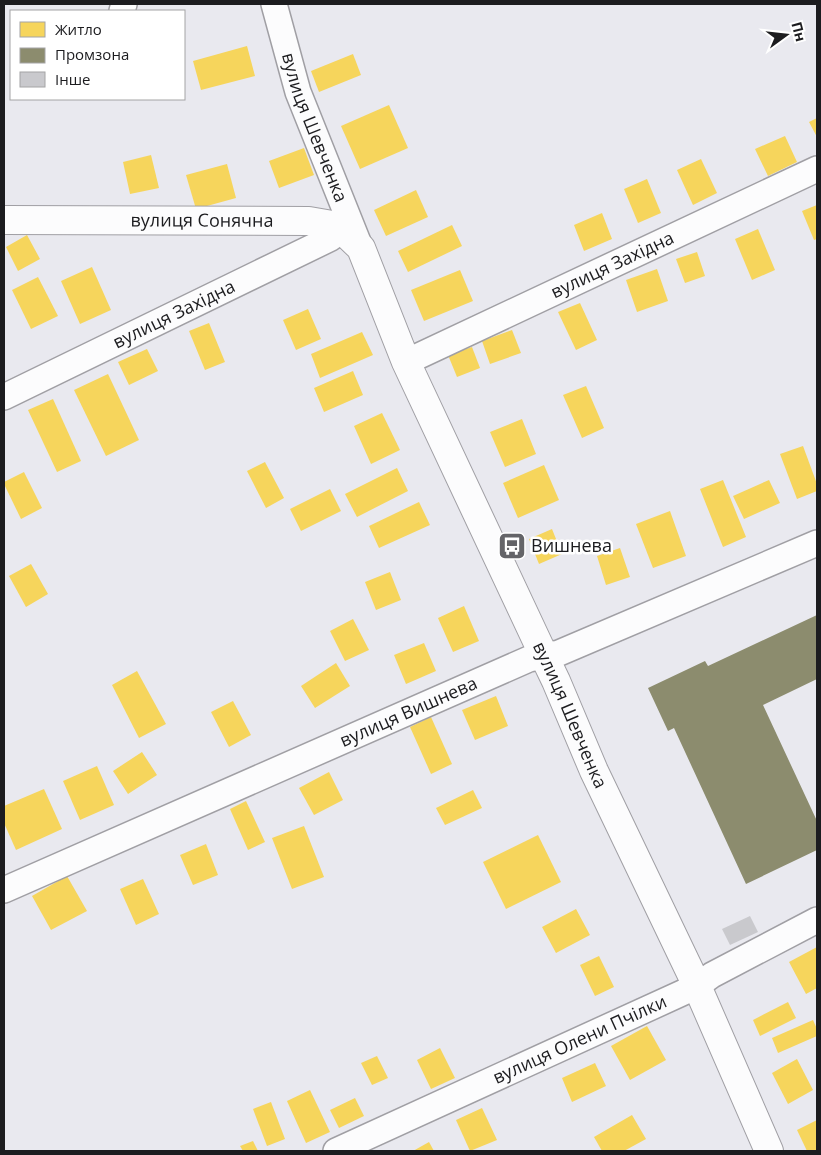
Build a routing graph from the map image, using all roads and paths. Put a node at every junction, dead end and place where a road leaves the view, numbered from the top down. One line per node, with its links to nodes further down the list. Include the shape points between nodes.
1 (274, 4): 5 (street, вулиця Шевченка, via 298,92)
2 (817, 169): 6 (street, вулиця Західна)
3 (4, 220): 4 (street, вулиця Сонячна, via 309,222)
4 (338, 226): 5 (street); 7 (street, вулиця Західна, via 331,238)
5 (361, 248): 6 (street, вулиця Шевченка)
6 (406, 362): 9 (street, вулиця Шевченка)
7 (4, 396)
8 (817, 543): 9 (street, вулиця Вишнева)
9 (544, 656): 10 (street, вулиця Вишнева, via 529,659); 12 (street, вулиця Шевченка, via 594,771)
10 (4, 890)
11 (817, 920): 12 (street, вулиця Олени Пчілки)
12 (697, 986): 13 (street, вулиця Олени Пчілки); 14 (street, вулиця Шевченка)
13 (336, 1151)
14 (769, 1151)

